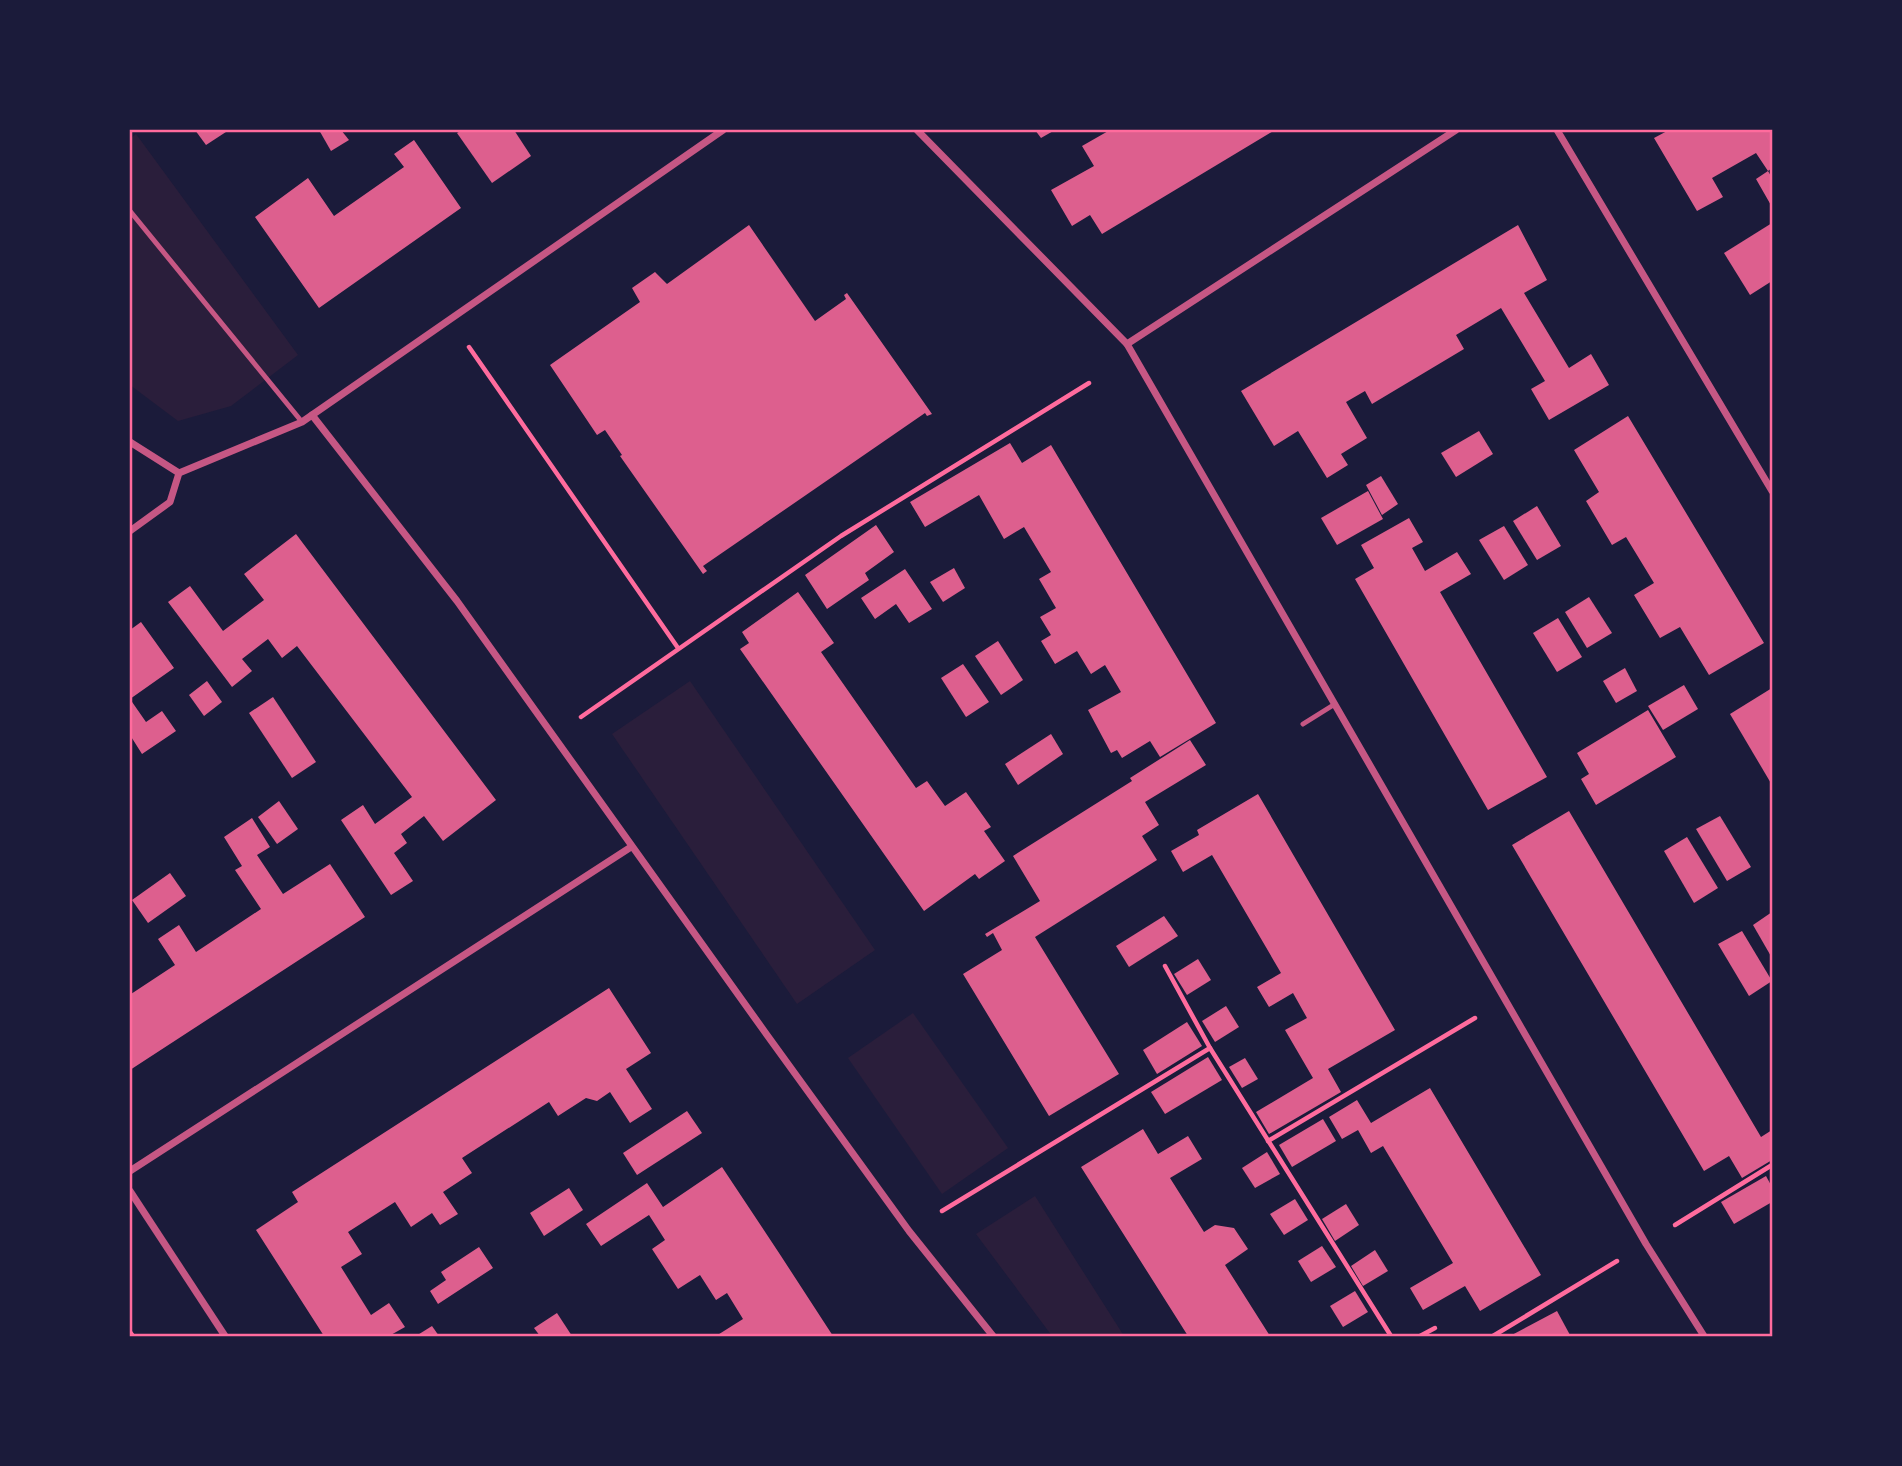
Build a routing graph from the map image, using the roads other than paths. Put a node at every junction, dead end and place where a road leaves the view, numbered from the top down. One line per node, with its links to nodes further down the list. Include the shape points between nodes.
1 (723, 130): 7 (street)
2 (917, 130): 6 (street)
3 (1456, 130): 6 (street)
4 (1557, 130): 11 (street)
5 (130, 211): 8 (lane)
6 (1127, 344): 13 (street)
7 (312, 415): 8 (street); 15 (street, via 457,601)
8 (302, 422): 10 (street)
9 (130, 442): 10 (street)
10 (179, 473): 12 (street, via 170,502)
11 (1773, 491)
12 (130, 531)
13 (1335, 704): 14 (lane); 20 (street, via 1646,1244)
14 (1303, 724)
15 (631, 847): 16 (street); 19 (street, via 909,1231)
16 (130, 1171)
17 (130, 1191): 18 (street)
18 (225, 1336)
19 (993, 1336)
20 (1704, 1336)

